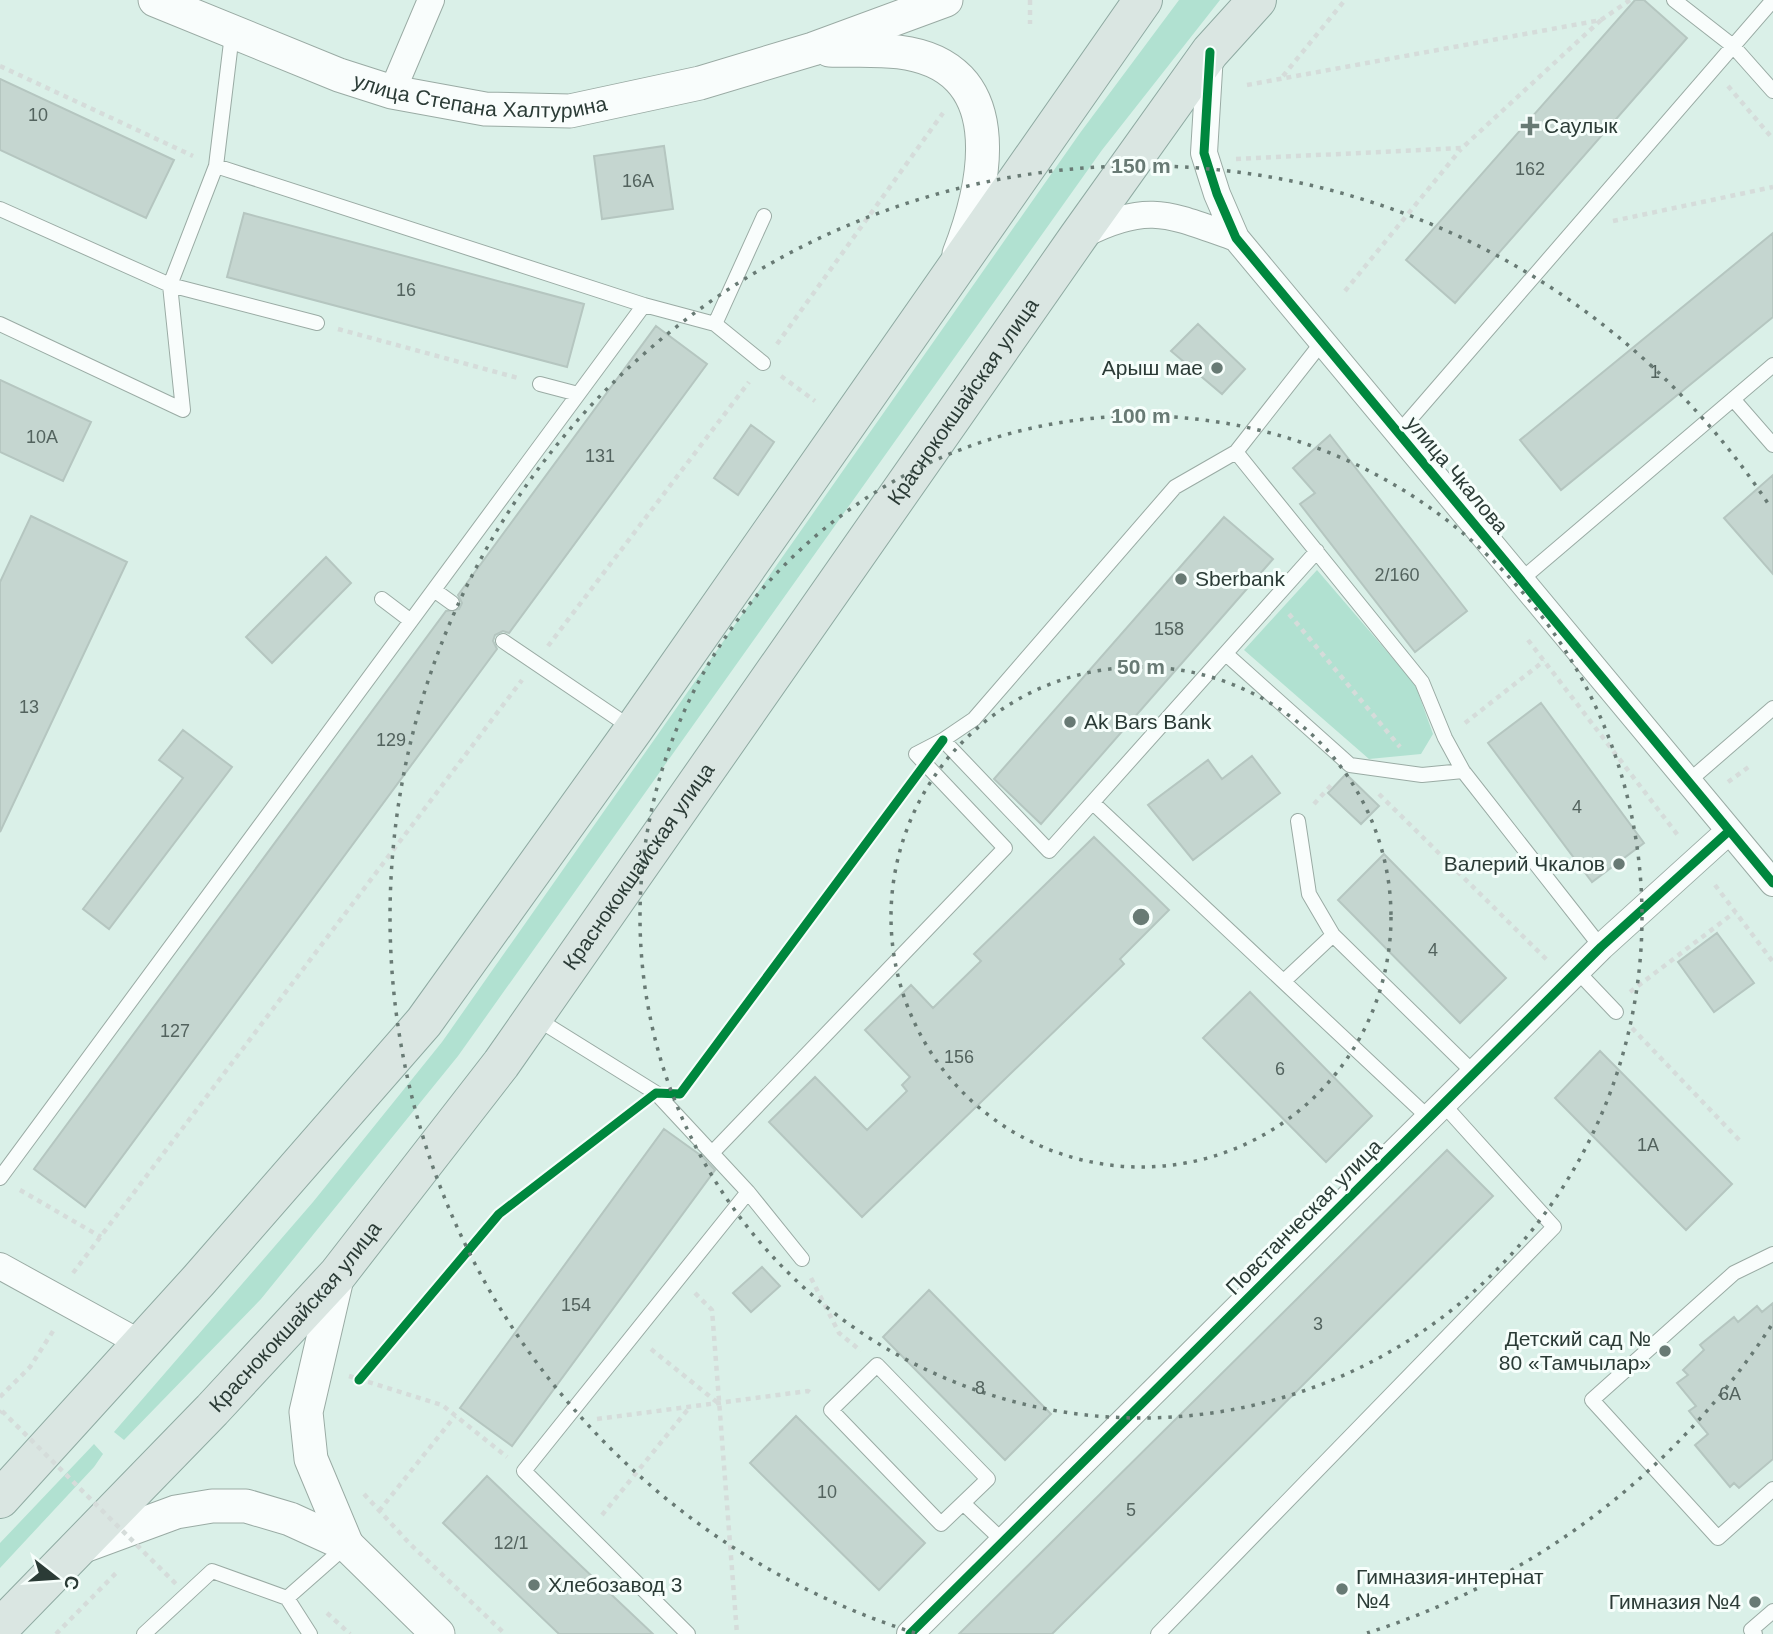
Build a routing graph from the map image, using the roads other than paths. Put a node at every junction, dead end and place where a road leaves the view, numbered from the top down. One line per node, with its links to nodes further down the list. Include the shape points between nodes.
1 (155, 0): 8 (street, улица Степана Халтурина)
2 (431, 0): 13 (street)
3 (946, 0): 10 (street, улица Степана Халтурина)
4 (1143, 0): 19 (main road)
5 (1257, 0): 11 (main road, Краснококшайская улица)
6 (1674, 0): 9 (lane)
7 (1773, 0): 9 (lane)
8 (232, 34): 13 (street, улица Степана Халтурина); 14 (lane)
9 (1733, 46): 12 (lane); 31 (lane)
10 (813, 50): 13 (street, улица Степана Халтурина, via 700,83 570,111 485,109); 19 (street, улица Степана Халтурина, via 900,52 940,66 961,82 977,103 984,136 970,224)
11 (1210, 52): 17 (main road, Краснококшайская улица); 18 (street, улица Чкалова, via 1204,153)
12 (1773, 91)
13 (392, 92)
14 (216, 166): 20 (lane); 21 (lane)
15 (0, 209): 20 (lane)
16 (764, 216): 24 (lane)
17 (1078, 237): 18 (street, via 1114,219 1143,212); 56 (main road, Краснококшайская улица)
18 (1236, 238): 25 (street, улица Чкалова)
19 (952, 272): 43 (main road)
20 (170, 285): 22 (lane); 23 (lane, via 183,410)
21 (643, 305): 24 (lane); 29 (lane)
22 (317, 323)
23 (0, 324)
24 (715, 324): 26 (lane)
25 (1322, 341): 31 (street, улица Чкалова); 33 (lane)
26 (763, 363)
27 (1773, 365): 30 (lane)
28 (540, 384): 29 (lane)
29 (578, 394): 36 (lane)
30 (1733, 399): 32 (lane); 35 (lane)
31 (1399, 432): 35 (street, улица Чкалова)
32 (1773, 445)
33 (1236, 452): 34 (lane); 44 (lane, via 1175,487 974,719)
34 (1317, 551): 41 (lane); 45 (lane, via 1422,682)
35 (1521, 579): 46 (street, улица Чкалова)
36 (434, 590): 38 (lane); 39 (lane)
37 (382, 599): 39 (lane)
38 (452, 603)
39 (411, 621): 60 (lane)
40 (503, 641): 43 (lane)
41 (1226, 654): 45 (lane, via 1350,765 1422,775); 47 (lane)
42 (1773, 708): 46 (lane)
43 (634, 729): 66 (main road, via 424,1022)
44 (943, 740): 47 (lane, via 1049,851); 59 (lane, via 916,754 1005,848)
45 (1463, 771): 52 (lane)
46 (1690, 780): 49 (street, улица Чкалова)
47 (1093, 803): 54 (lane)
48 (1297, 821): 51 (lane, via 1308,894)
49 (1729, 831): 50 (street, улица Чкалова); 52 (street, Повстанческая улица)
50 (1773, 883)
51 (1333, 935): 54 (lane); 57 (lane)
52 (1601, 947): 53 (street, Повстанческая улица)
53 (1577, 971): 55 (lane); 57 (street, Повстанческая улица)
54 (1283, 981): 58 (lane)
55 (1614, 1009)
56 (534, 1017): 59 (lane, via 656,1093); 65 (main road, Краснококшайская улица)
57 (1474, 1073): 58 (street, Повстанческая улица)
58 (1436, 1111): 70 (street, Повстанческая улица); 81 (lane, via 1554,1227)
59 (712, 1153): 61 (lane)
60 (6, 1182)
61 (748, 1192): 63 (lane); 79 (lane, via 524,1471)
62 (1773, 1254): 67 (lane, via 1734,1273 1592,1400 1718,1538)
63 (802, 1259)
64 (0, 1266): 66 (street)
65 (338, 1273): 71 (street, via 306,1412 310,1459); 72 (main road, Краснококшайская улица)
66 (140, 1343): 68 (main road)
67 (1773, 1489)
68 (0, 1499)
69 (963, 1503): 69 (lane, via 988,1479 877,1365 831,1410 942,1524); 70 (lane)
70 (1003, 1541): 80 (street, Повстанческая улица)
71 (347, 1545): 72 (street, via 290,1519 246,1506 212,1506 176,1512); 73 (lane); 78 (street)
72 (80, 1548): 75 (main road, Краснококшайская улица)
73 (287, 1598): 76 (lane, via 212,1571); 77 (lane)
74 (1773, 1611): 82 (lane, via 1751,1630)
75 (0, 1628)
76 (144, 1634)
77 (310, 1634)
78 (438, 1634)
79 (688, 1634)
80 (909, 1634)
81 (1158, 1634)
82 (1755, 1634)

